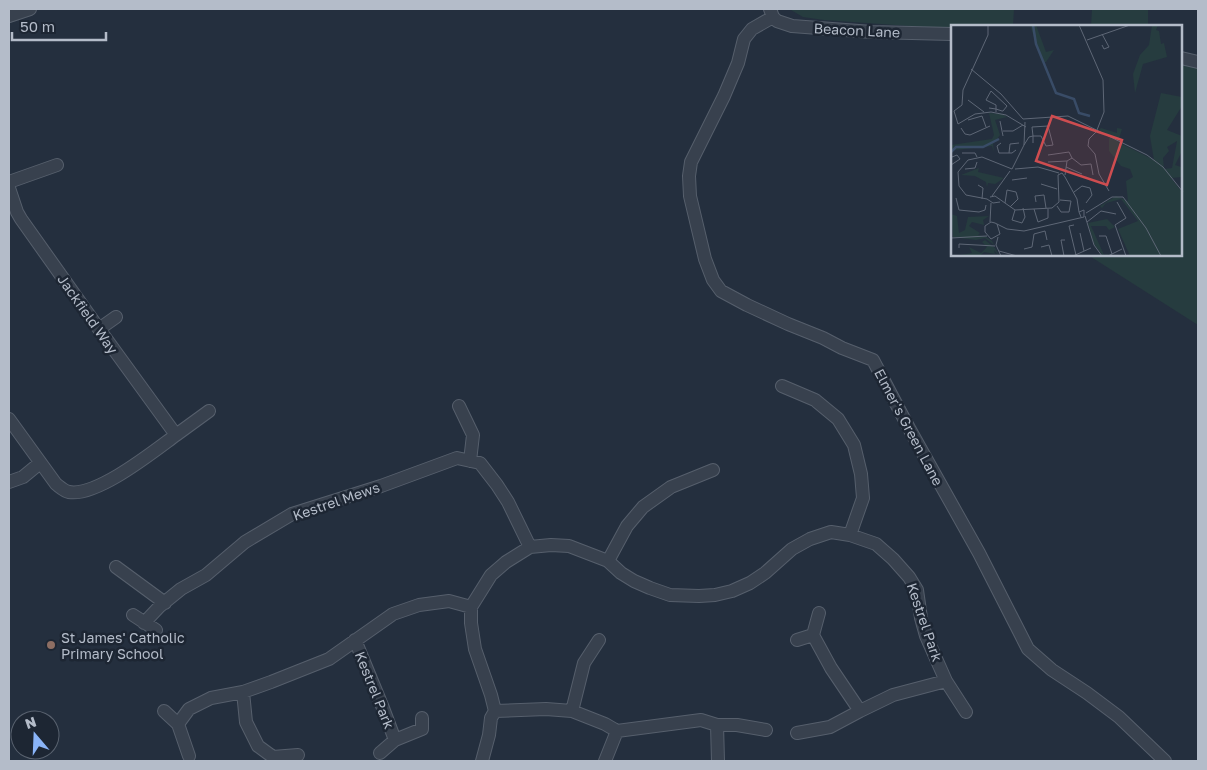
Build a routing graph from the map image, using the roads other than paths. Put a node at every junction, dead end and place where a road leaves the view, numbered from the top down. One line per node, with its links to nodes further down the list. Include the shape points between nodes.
1 (30, 9): 3 (street)
2 (772, 13): 4 (street, Beacon Lane, via 777,21 792,26); 55 (street, Elmer's Green Lane, via 744,39 724,96 691,162 690,196 713,280 721,291 747,305 873,360 1028,649 1119,718)
3 (9, 16)
4 (951, 34)
5 (1182, 58): 6 (street)
6 (1198, 62)
7 (57, 165): 8 (street)
8 (9, 182)
9 (9, 188): 11 (street, Jackfield Way, via 17,212)
10 (116, 317): 11 (street)
11 (98, 329): 16 (street, Jackfield Way)
12 (782, 386): 21 (street, via 814,400 838,419 854,445 863,498)
13 (460, 406): 17 (street, via 473,435)
14 (209, 411): 16 (street)
15 (9, 419): 18 (street)
16 (176, 435): 18 (street, via 116,477 89,490 70,492 62,489)
17 (470, 461): 22 (street, via 480,463 497,485); 25 (street, Kestrel Mews, via 457,458 292,514 245,542 206,576 181,589)
18 (40, 463): 20 (street, via 23,477)
19 (713, 470): 23 (street, via 671,487 643,507 627,526)
20 (9, 482)
21 (850, 535): 23 (street, Kestrel Park, via 830,532 810,539 792,549 750,583 732,591 699,596 670,595 634,582); 35 (street, Kestrel Park, via 876,544 909,577 917,590 926,636)
22 (530, 547): 23 (street, Kestrel Park, via 569,546); 26 (street, Kestrel Park, via 491,575)
23 (608, 561)
24 (116, 567): 25 (street)
25 (165, 603): 29 (street, Kestrel Mews)
26 (471, 607): 32 (street, Kestrel Park, via 449,601 419,605 393,614); 38 (street, via 475,649)
27 (819, 614): 31 (street)
28 (133, 615): 29 (street)
29 (144, 623): 30 (street)
30 (156, 630)
31 (813, 634): 34 (street); 40 (street)
32 (355, 640): 36 (street, Kestrel Park, via 329,658); 48 (street, Kestrel Park)
33 (600, 640): 39 (street, via 584,663)
34 (797, 640)
35 (946, 681): 40 (street, via 893,696); 41 (street, Kestrel Park)
36 (243, 692): 43 (street, Kestrel Park, via 211,698 189,709); 49 (street, via 246,722 258,746 273,757)
37 (164, 711): 43 (street)
38 (495, 711): 39 (street); 52 (street)
39 (572, 711): 46 (street)
40 (860, 711): 47 (street, via 830,728)
41 (966, 712)
42 (422, 718): 48 (street, Kestrel Park, via 422,729)
43 (178, 724): 51 (street)
44 (717, 725): 45 (street); 46 (street, via 701,720); 54 (street)
45 (766, 730)
46 (617, 731): 53 (street)
47 (796, 732)
48 (394, 740): 50 (street, Kestrel Park)
49 (298, 754)
50 (380, 754)
51 (189, 756)
52 (482, 761)
53 (606, 761)
54 (718, 761)
55 (1165, 761)

